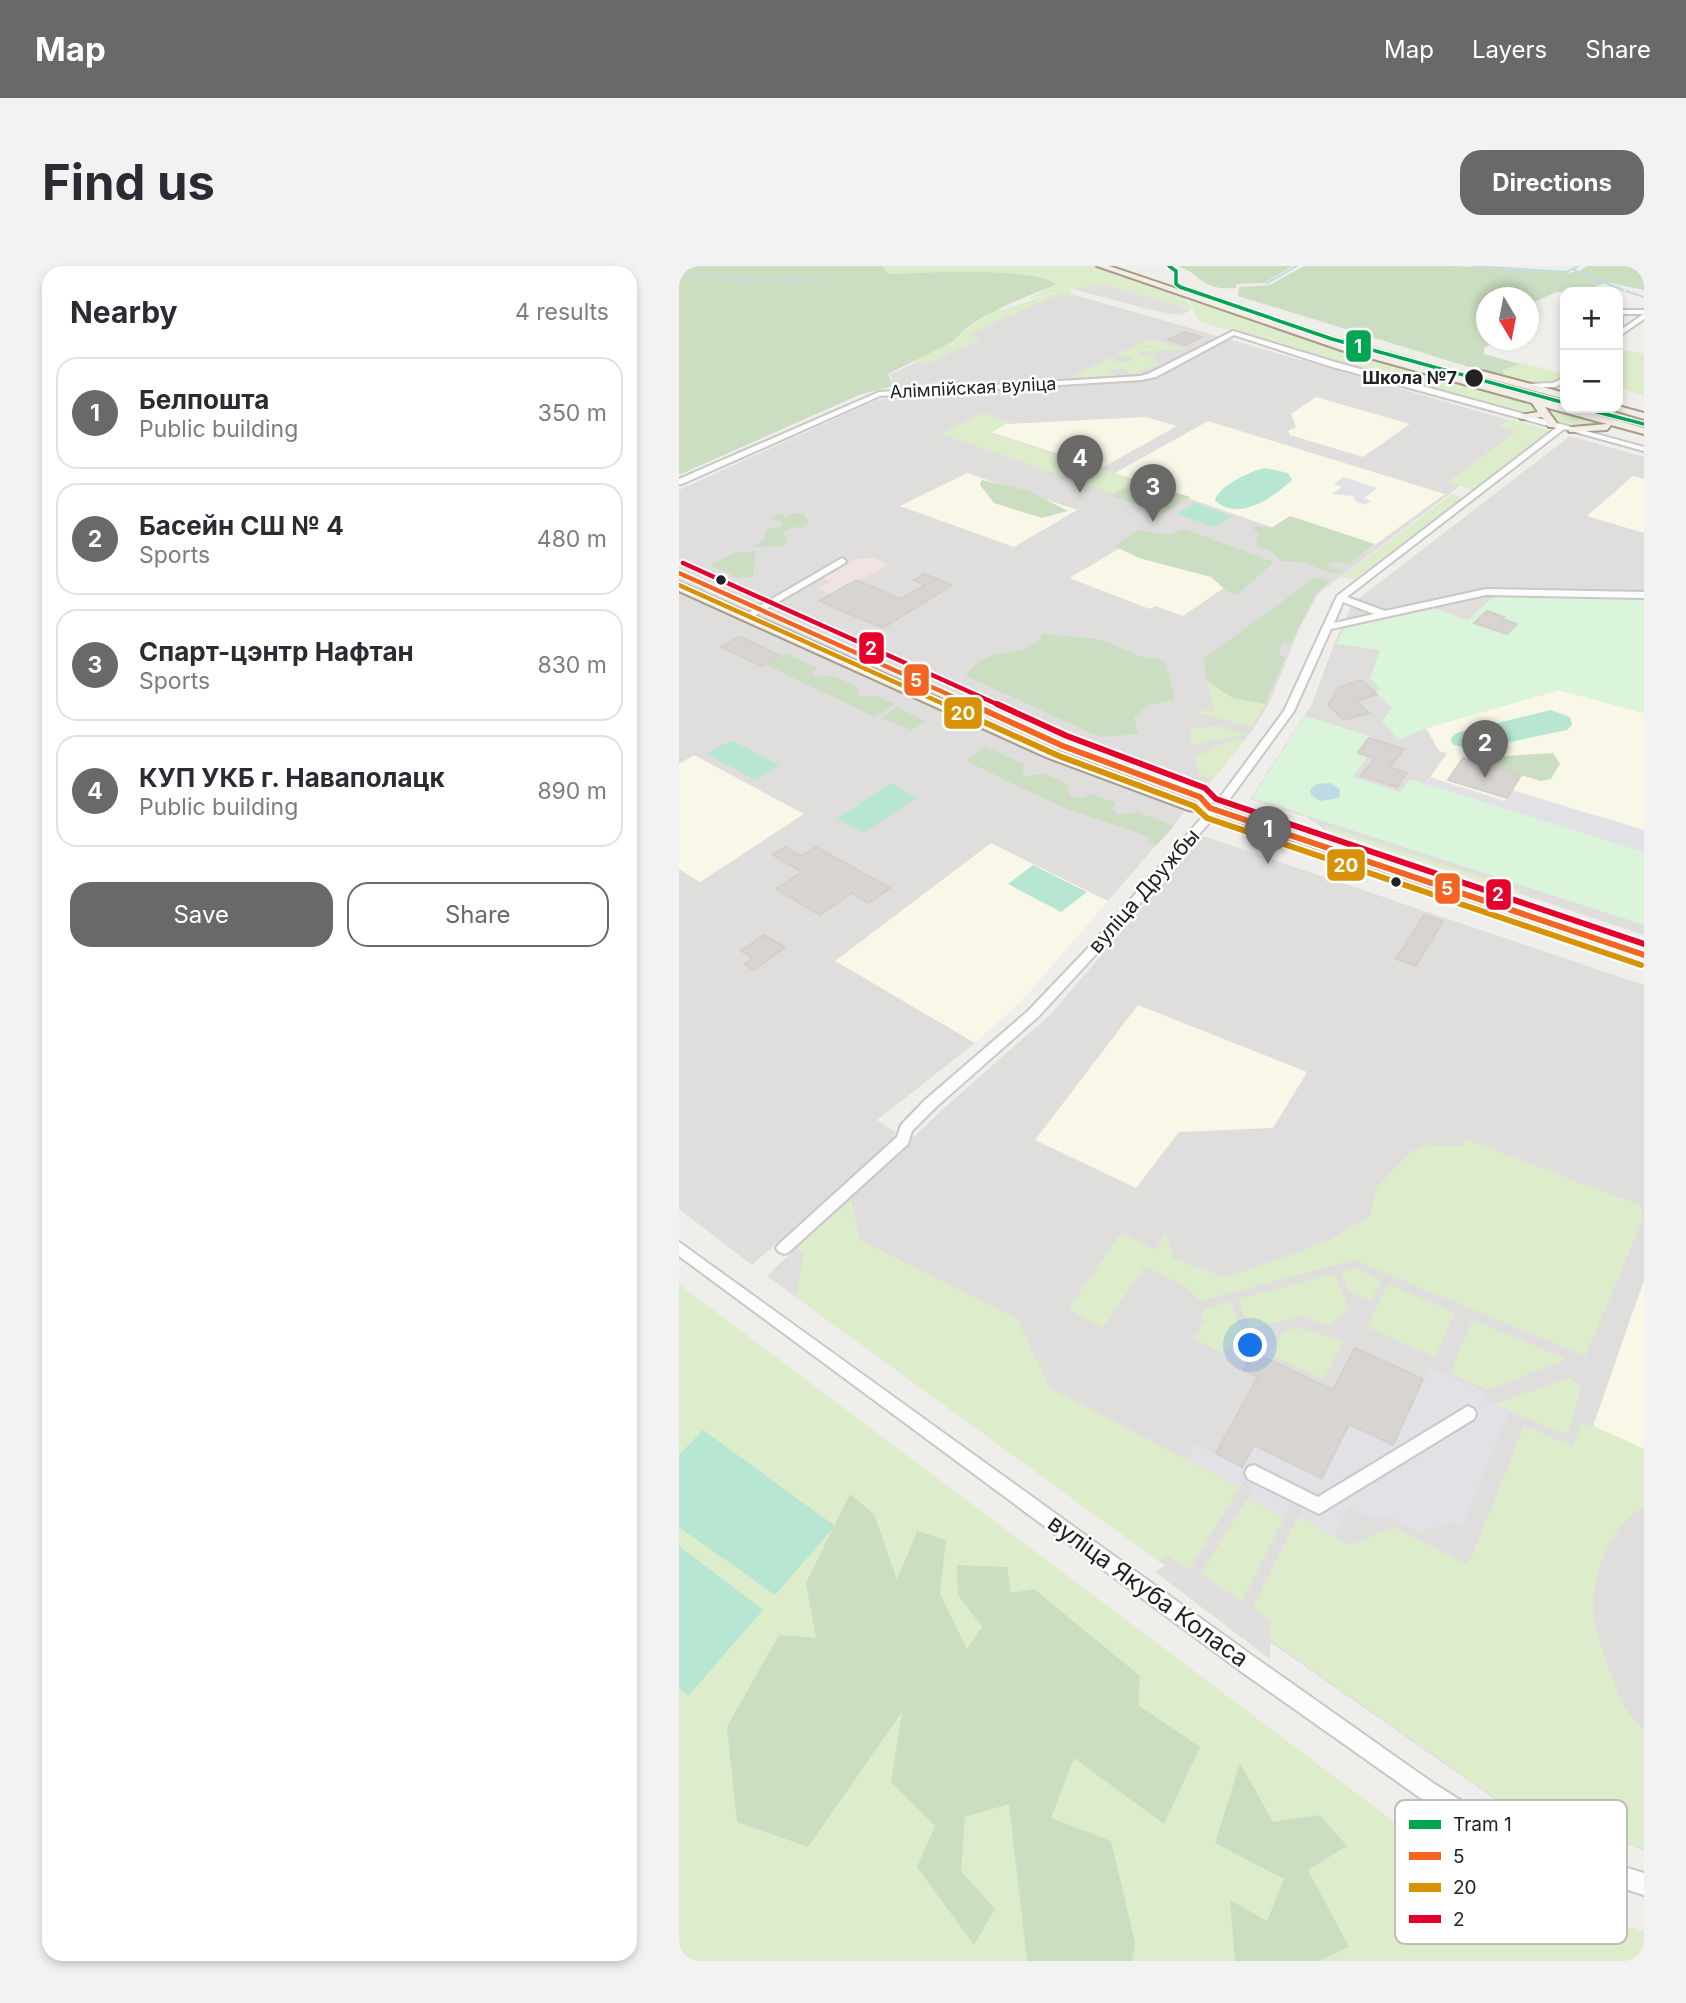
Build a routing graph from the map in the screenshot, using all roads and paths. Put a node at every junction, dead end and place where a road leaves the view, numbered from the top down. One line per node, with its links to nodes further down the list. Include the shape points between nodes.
1 (1101, 266): 9 (main road, via 1269,325)
2 (1138, 266): 6 (main road)
3 (1623, 312): 4 (street)
4 (1644, 314): 5 (street)
5 (1623, 330)
6 (1343, 335)
7 (1355, 339): 8 (main road)
8 (1434, 361): 9 (main road, via 1416,362); 12 (main road)
9 (1416, 369): 15 (main road)
10 (1560, 382): 11 (street)
11 (1555, 385): 12 (street); 13 (street)
12 (1527, 386): 14 (main road)
13 (1560, 390)
14 (1560, 393)
15 (1536, 402): 17 (main road); 21 (main road)
16 (1623, 411): 18 (main road)
17 (1545, 412): 19 (main road); 20 (main road)
18 (1644, 416)
19 (1525, 417): 20 (street); 24 (street, Алімпійская вуліца, via 1233,333 1141,378 870,396)
20 (1563, 427): 22 (main road); 29 (street, вуліца Дружбы)
21 (1639, 430): 22 (main road)
22 (1602, 433): 23 (street)
23 (1644, 449)
24 (679, 482)
25 (842, 561): 30 (street)
26 (679, 573): 30 (main road)
27 (679, 586): 32 (main road)
28 (1644, 595): 31 (street, via 1500,591)
29 (1340, 597): 31 (street); 33 (street, вуліца Дружбы)
30 (760, 609): 32 (street); 34 (main road, via 1063,746 1200,797)
31 (1384, 614): 33 (street)
32 (746, 617): 34 (main road, via 1051,754 1193,807)
33 (1327, 626): 34 (street, вуліца Дружбы, via 1289,711)
34 (1212, 809): 35 (main road); 37 (street, вуліца Дружбы, via 1033,1014 930,1104 906,1129 904,1140)
35 (1644, 955)
36 (679, 1248): 40 (street, вуліца Якуба Коласа, via 1235,1655)
37 (784, 1248)
38 (1468, 1414): 39 (street, via 1319,1506)
39 (1254, 1473)
40 (1442, 1800)
41 (1627, 1879): 42 (street, вуліца Якуба Коласа)
42 (1644, 1884)

